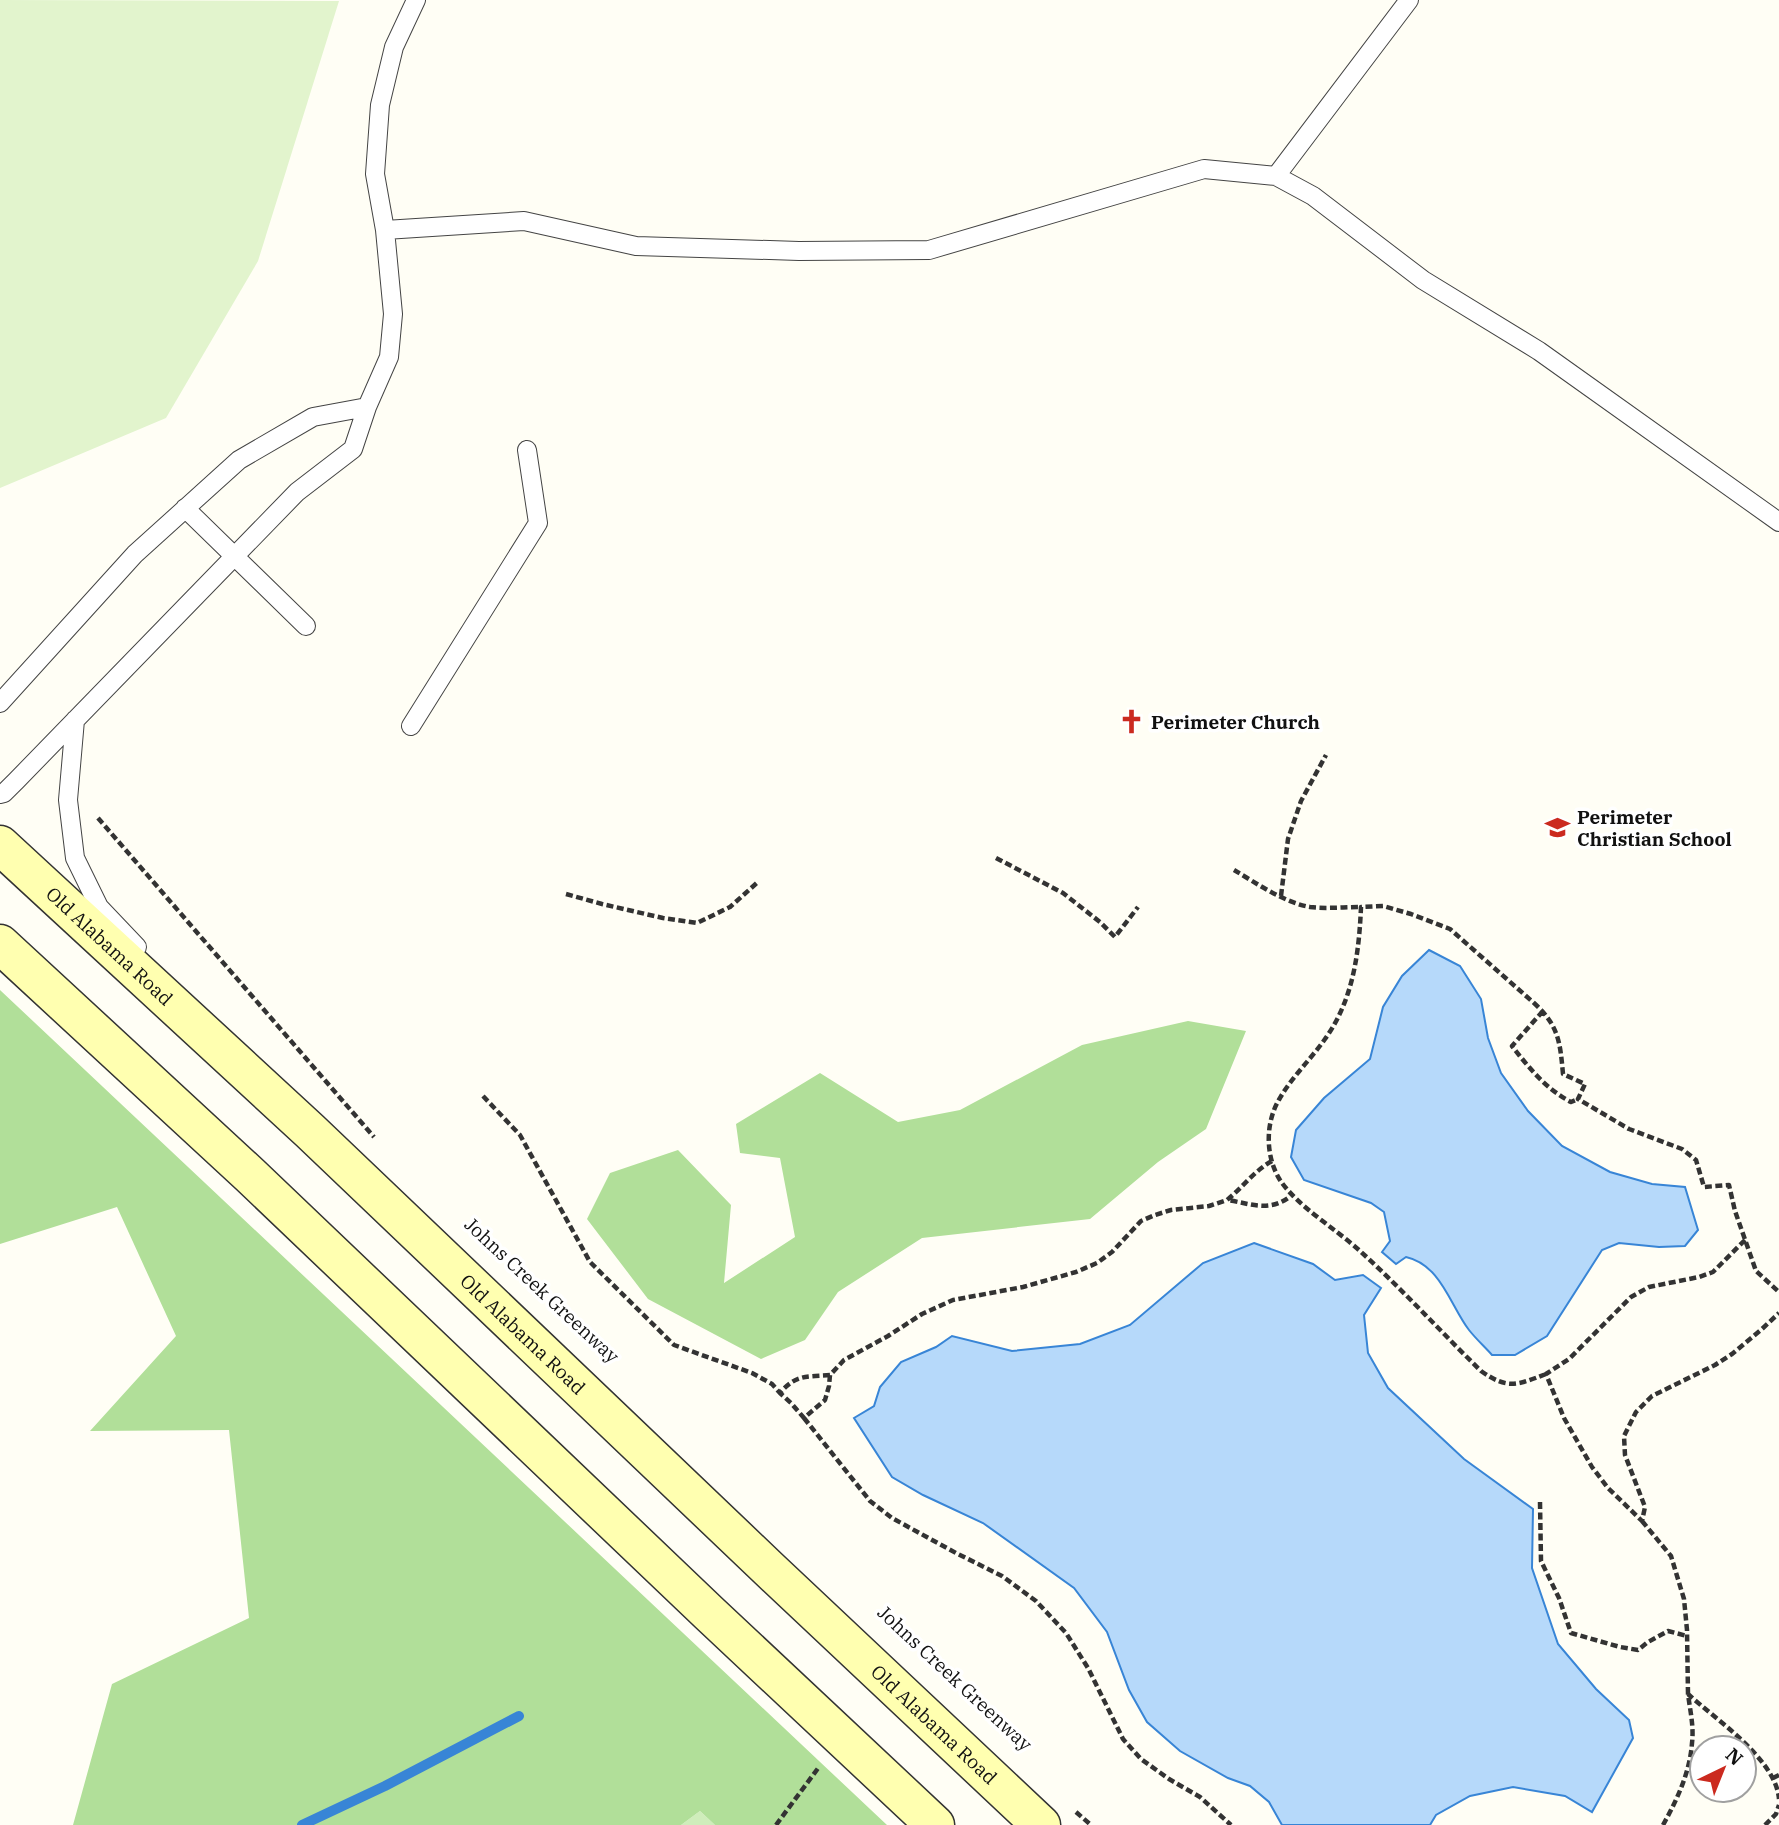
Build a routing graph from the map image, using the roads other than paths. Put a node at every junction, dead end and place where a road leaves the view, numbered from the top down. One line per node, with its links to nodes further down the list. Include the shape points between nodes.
1 (415, 0): 4 (lane, via 394,47 380,105 375,174)
2 (1409, 0): 3 (lane)
3 (1276, 176): 4 (lane, via 1204,169 929,250 636,246 524,221); 8 (lane, via 1313,196 1423,280 1539,351)
4 (384, 230): 5 (lane, via 393,314 389,357)
5 (367, 407): 7 (lane, via 313,417 239,460); 9 (lane, via 353,449 297,492)
6 (527, 450): 15 (lane, via 538,523)
7 (185, 508): 9 (lane); 11 (lane, via 135,554)
8 (1779, 522)
9 (234, 555): 10 (lane); 14 (lane)
10 (306, 626)
11 (34, 666): 12 (lane); 13 (lane)
12 (0, 682)
13 (0, 703)
14 (75, 720): 16 (lane); 19 (lane, via 69,815 75,858 99,907)
15 (411, 726)
16 (0, 794)
17 (0, 845): 19 (main road, Old Alabama Road)
18 (0, 944): 21 (main road)
19 (310, 1131): 20 (main road, Old Alabama Road, via 759,1560)
20 (1056, 1815)
21 (935, 1825)

